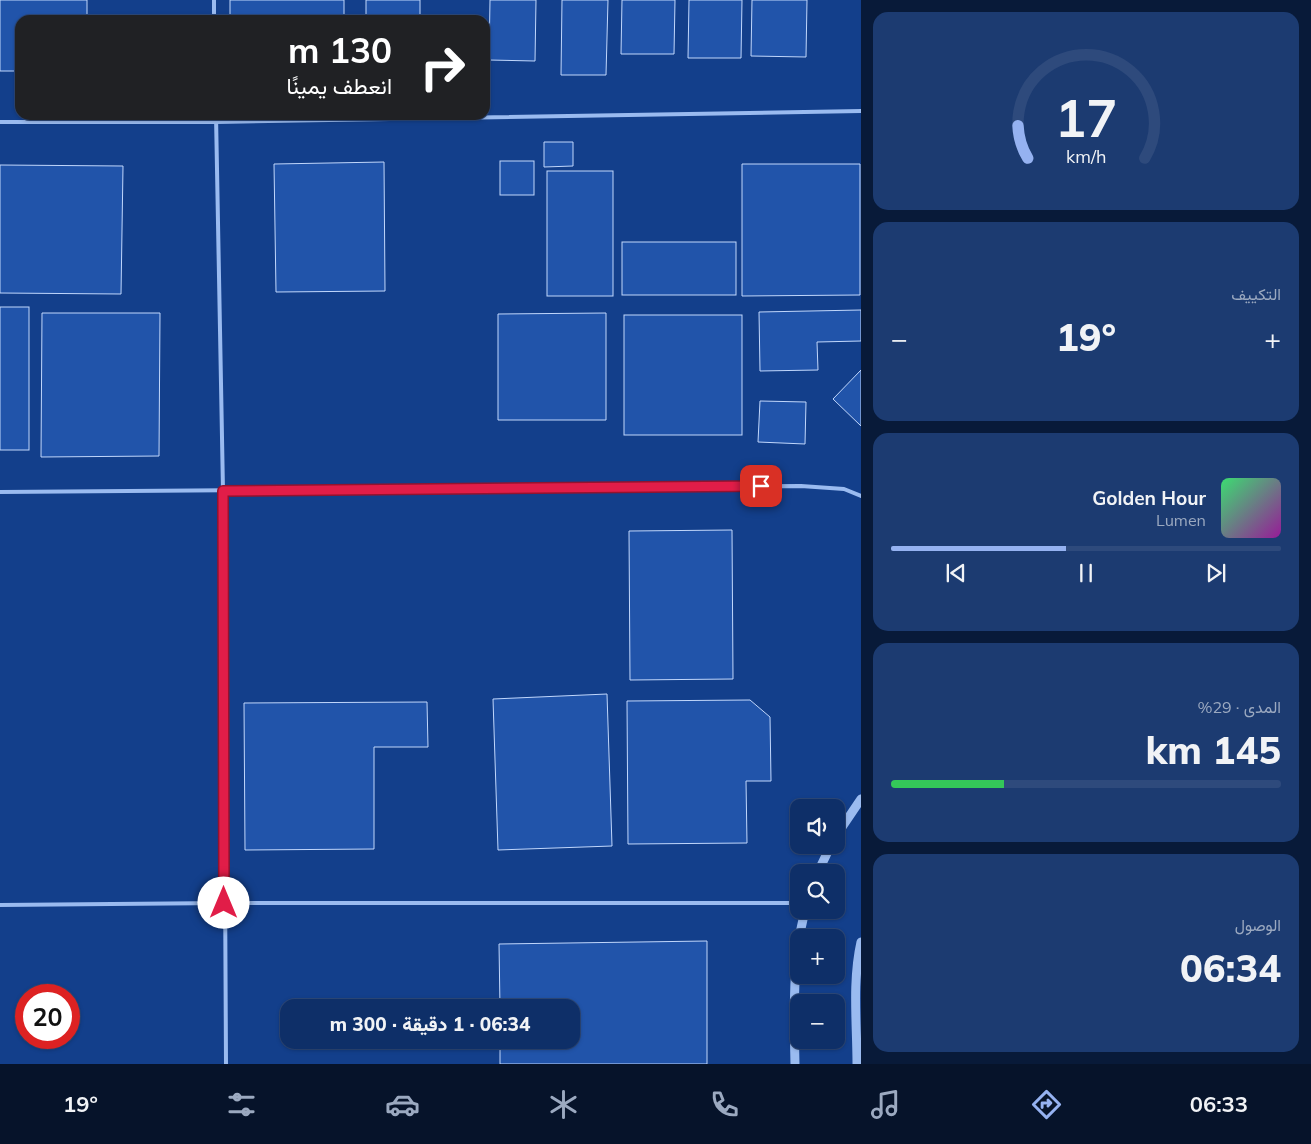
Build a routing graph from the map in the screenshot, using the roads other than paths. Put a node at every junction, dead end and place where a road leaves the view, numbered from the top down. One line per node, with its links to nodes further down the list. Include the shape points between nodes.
1 (214, 0): 2 (lane)
2 (214, 15)
3 (861, 111): 4 (lane)
4 (490, 117)
5 (333, 120): 7 (lane)
6 (0, 122): 7 (lane)
7 (216, 122): 8 (lane)
8 (223, 491): 9 (lane); 10 (lane, via 801,486 844,489); 13 (lane)
9 (0, 492)
10 (861, 496)
11 (861, 799): 12 (street)
12 (845, 823)
13 (224, 903): 14 (lane); 15 (lane); 18 (lane)
14 (790, 903)
15 (0, 905)
16 (861, 942): 20 (street, via 856,994)
17 (794, 984): 19 (street)
18 (226, 1064)
19 (795, 1064)
20 (857, 1064)

